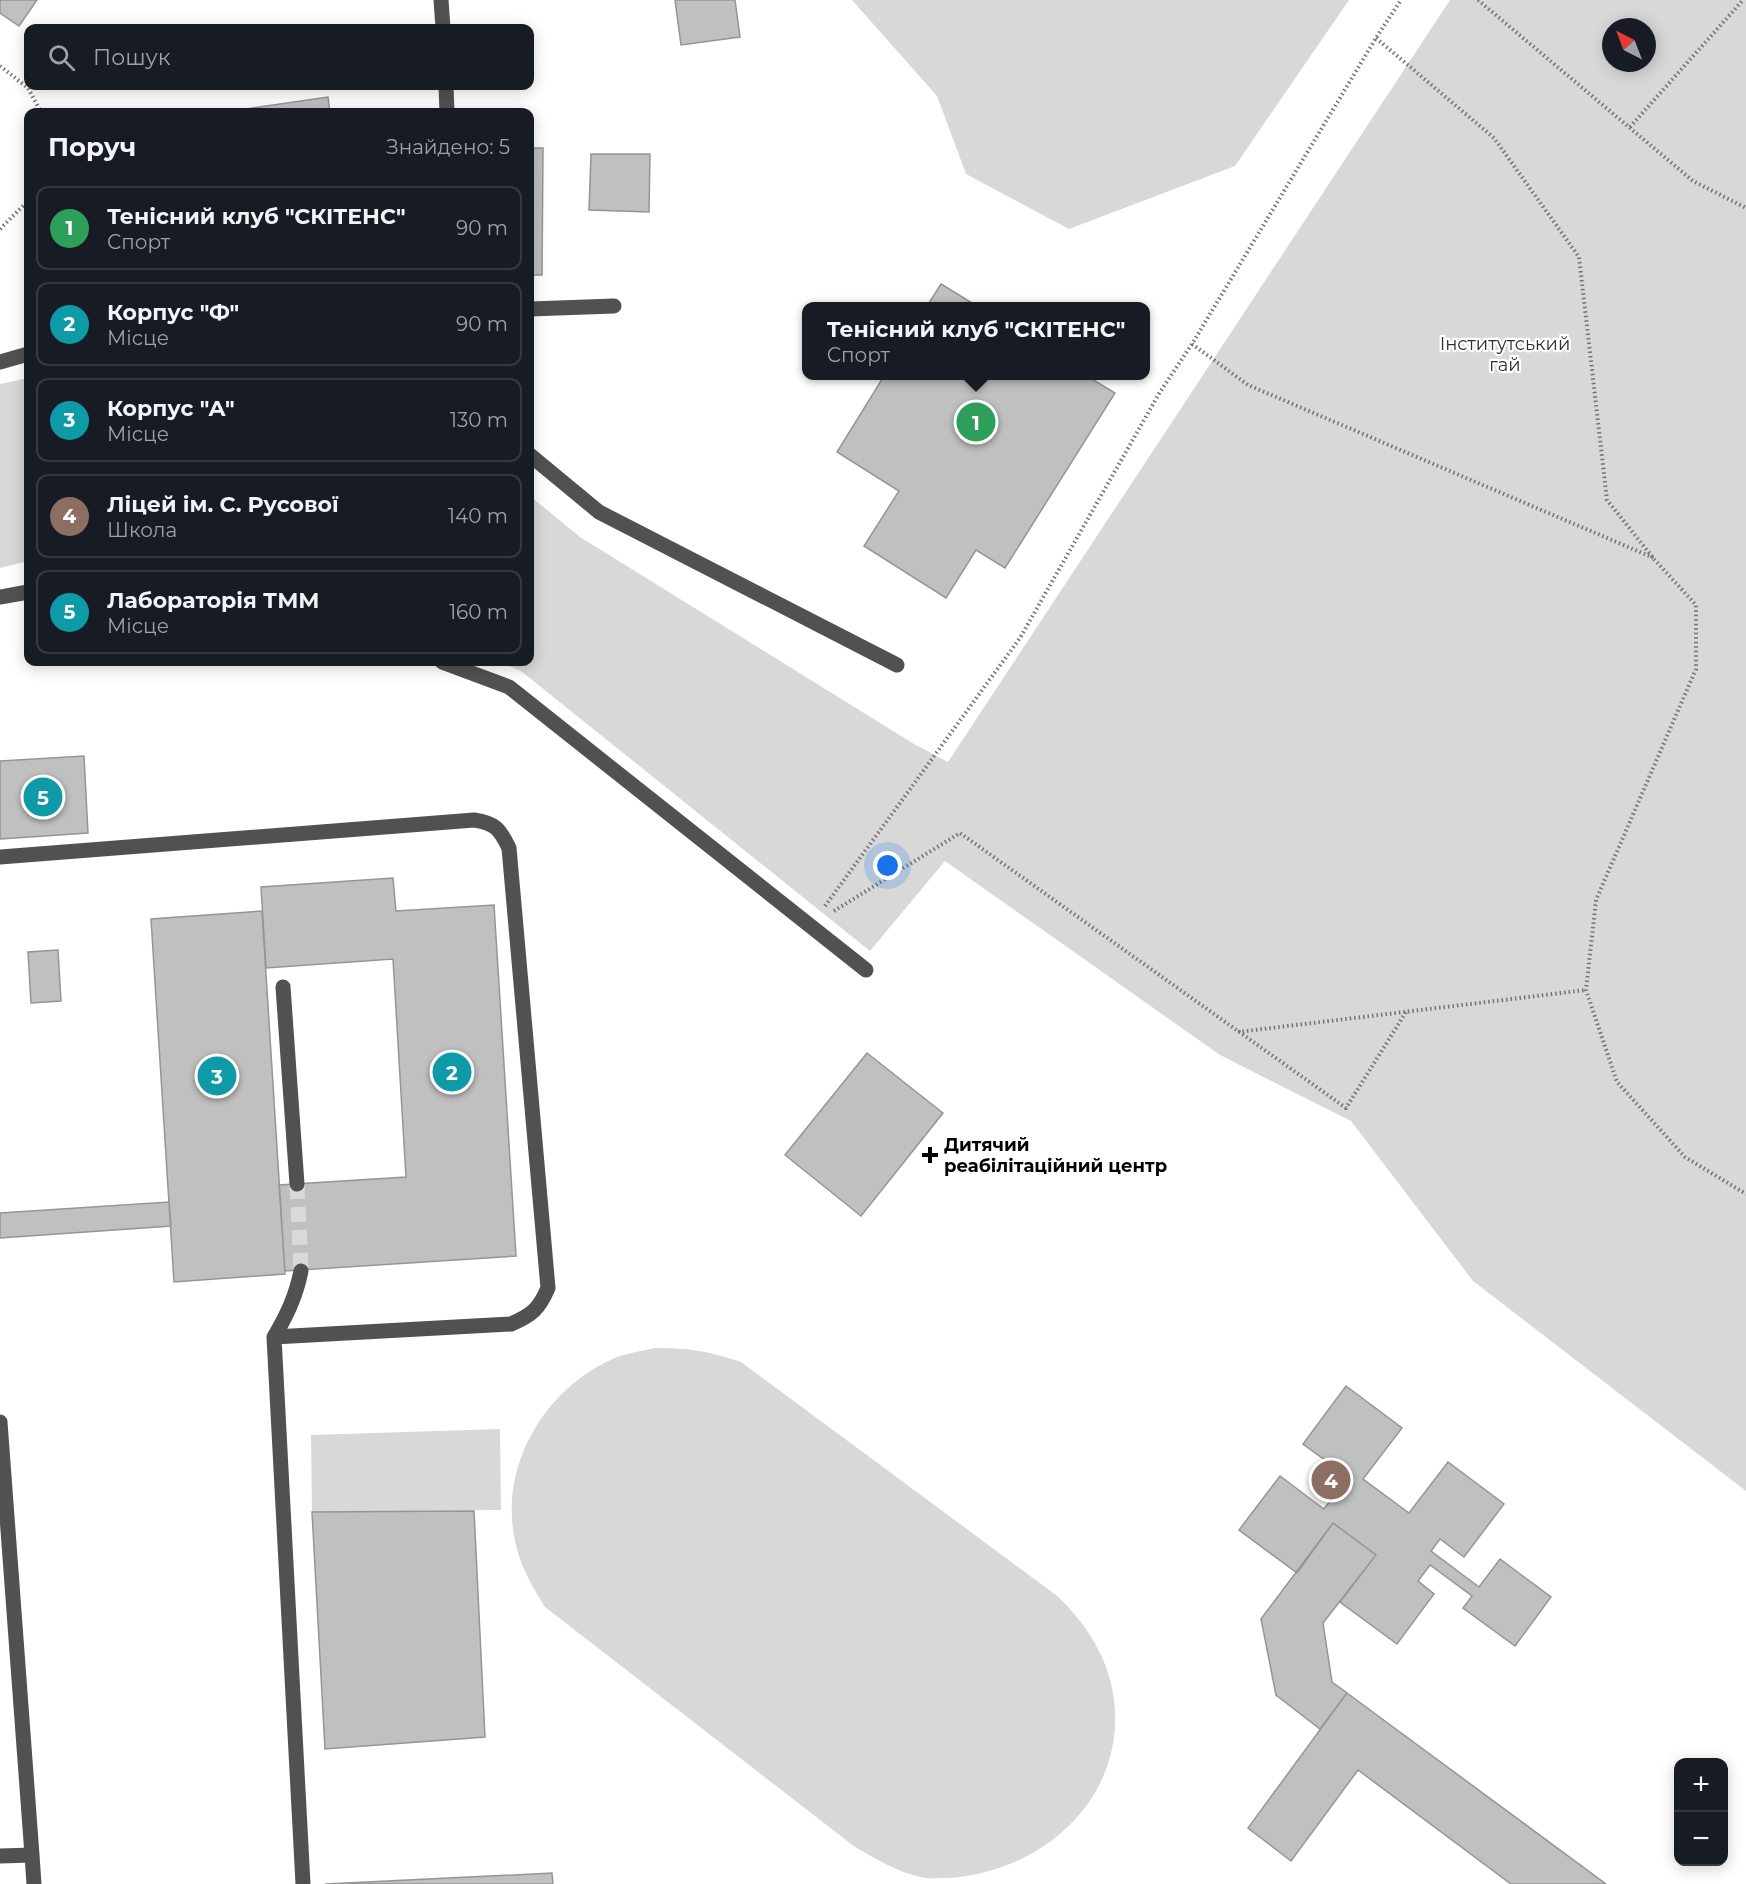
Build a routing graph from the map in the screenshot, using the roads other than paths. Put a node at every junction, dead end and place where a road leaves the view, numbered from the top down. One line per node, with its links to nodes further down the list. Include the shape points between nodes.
1 (441, 0): 2 (street)
2 (442, 24)
3 (446, 90): 4 (street)
4 (447, 108)
5 (614, 306): 6 (street)
6 (534, 309)
7 (24, 355): 8 (street)
8 (0, 362)
9 (534, 458): 12 (street, via 599,512)
10 (24, 593): 11 (street)
11 (0, 597)
12 (897, 665)
13 (453, 666): 15 (street, via 509,687)
14 (0, 857): 19 (street, via 474,819 490,822 503,836 509,848 548,1288 540,1306 511,1324)
15 (867, 970)
16 (283, 987): 17 (street)
17 (297, 1184)
18 (301, 1271): 19 (street, via 288,1314)
19 (274, 1337): 24 (street)
20 (0, 1422): 21 (street)
21 (32, 1855): 22 (street); 23 (street)
22 (0, 1856)
23 (34, 1884)
24 (303, 1884)

